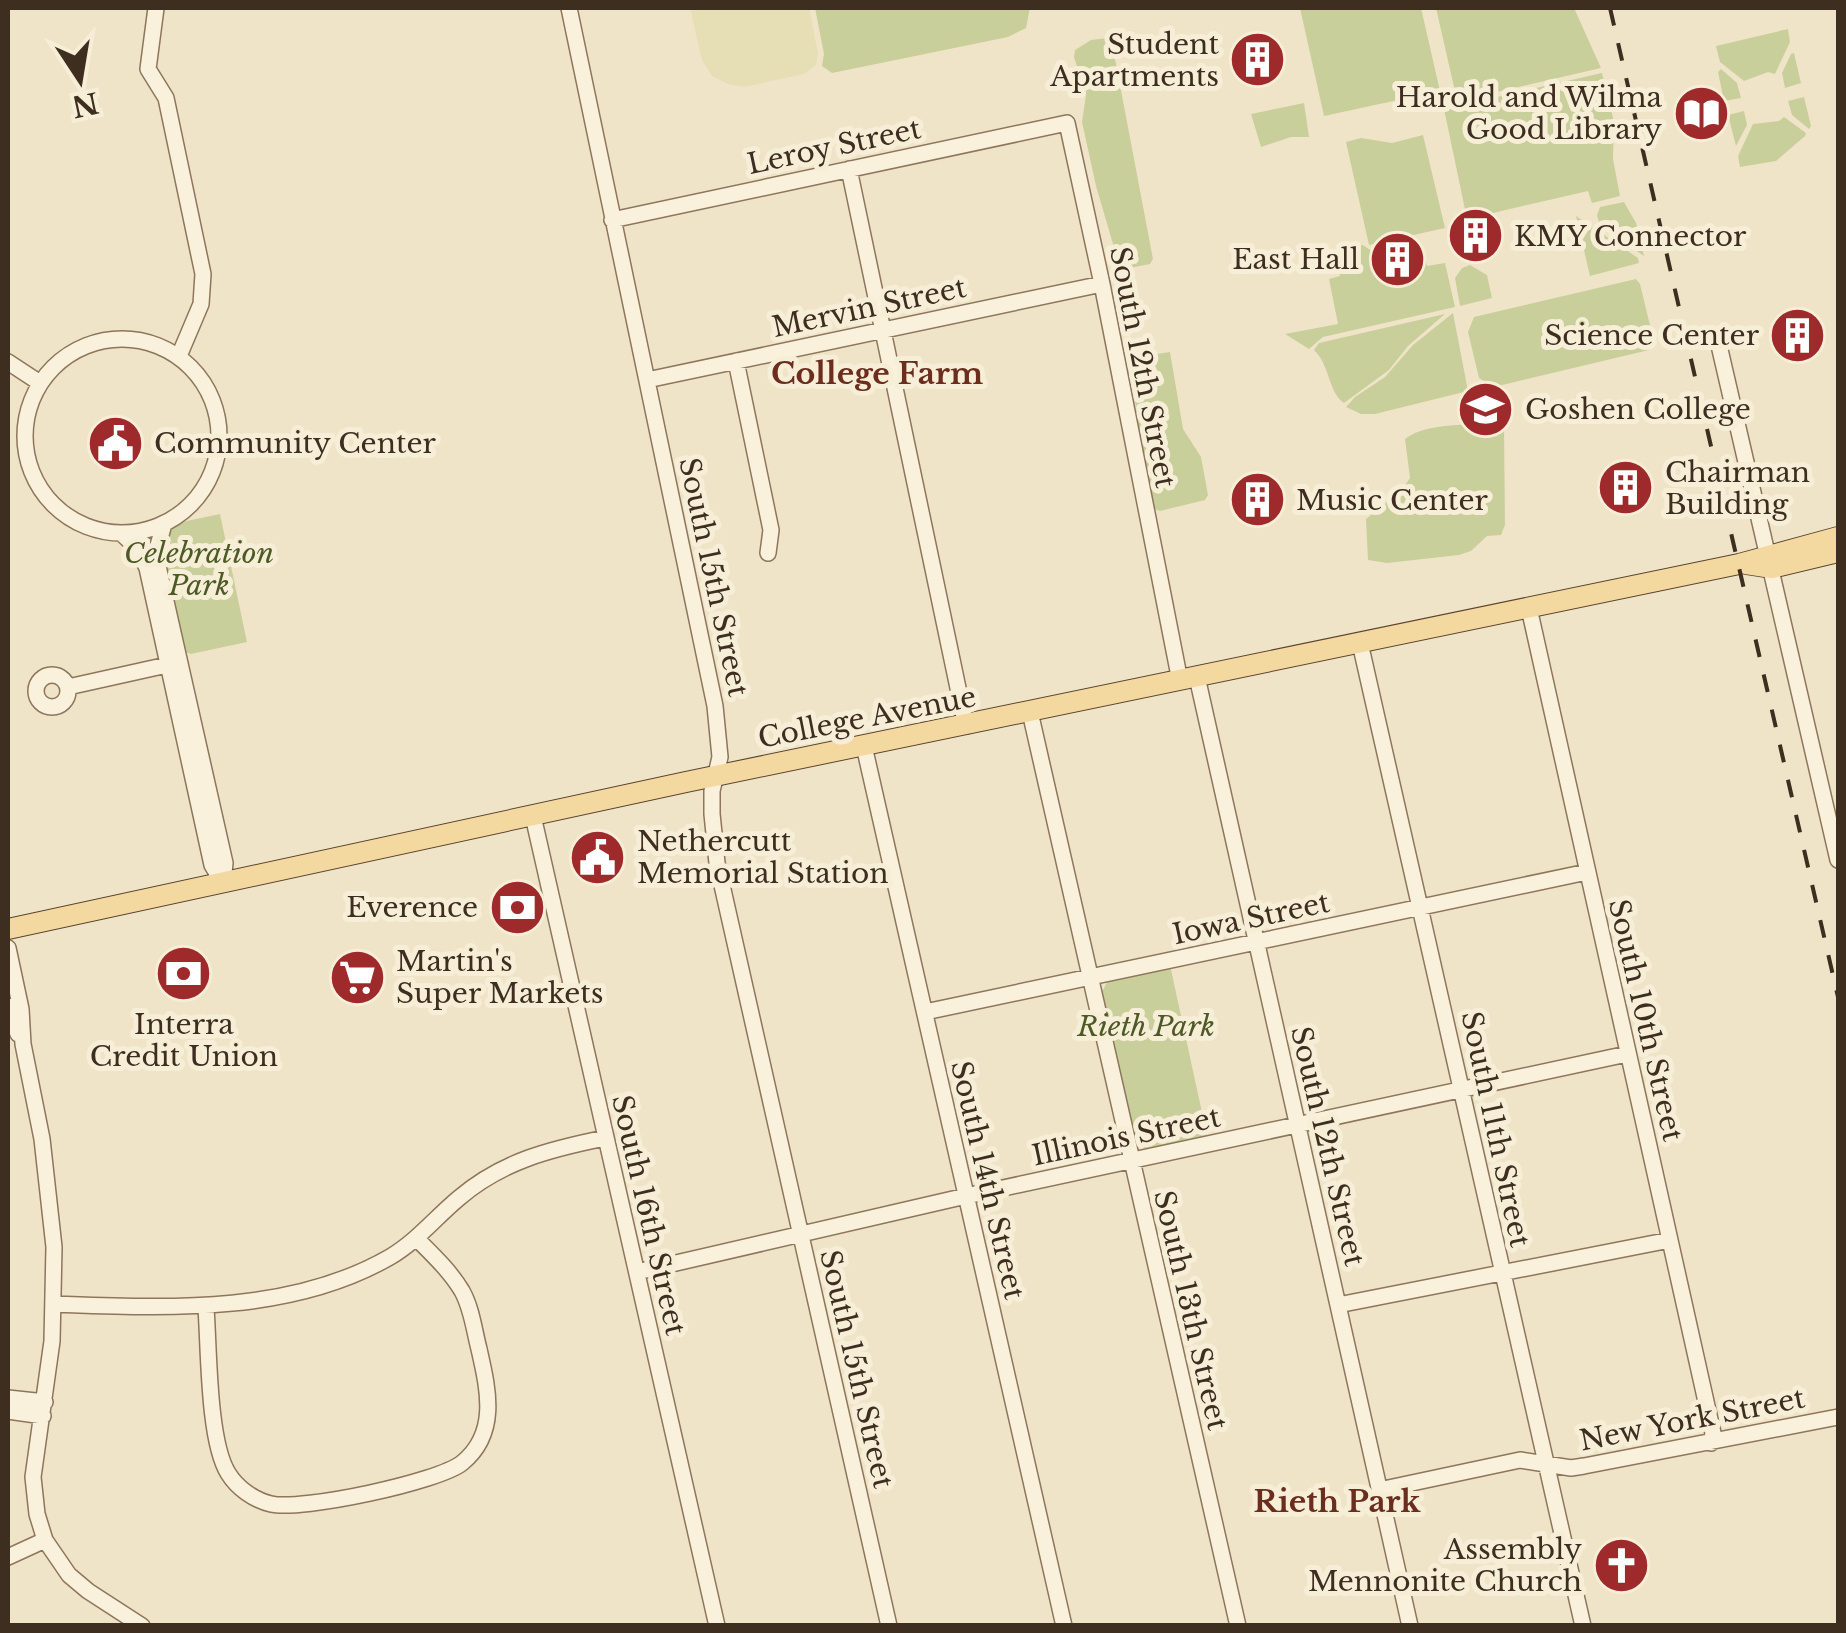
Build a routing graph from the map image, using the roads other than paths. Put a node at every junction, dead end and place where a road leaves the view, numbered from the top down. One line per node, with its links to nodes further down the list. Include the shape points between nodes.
1 (156, 8): 9 (street, via 148,70 166,98 204,274 201,304)
2 (569, 8): 5 (street, South 15th Street)
3 (1066, 123): 4 (street, Leroy Street); 6 (street, South 12th Street)
4 (848, 168): 5 (street, Leroy Street); 7 (street)
5 (612, 220): 12 (street, South 15th Street)
6 (1102, 284): 7 (street, Mervin Street); 25 (street, South 12th Street)
7 (884, 330): 10 (street, Mervin Street); 28 (street)
8 (1718, 341): 21 (street)
9 (179, 356): 13 (street, via 141,340 110,339 69,354); 16 (street, via 206,386 220,440 203,491)
10 (736, 361): 12 (street, Mervin Street); 20 (street, via 771,530)
11 (8, 362): 13 (street)
12 (647, 380): 30 (street, South 15th Street, via 715,706)
13 (40, 383): 14 (street, via 26,419)
14 (27, 457): 15 (street); 17 (street, via 39,487 66,516)
15 (8, 461)
16 (164, 524): 17 (street); 24 (street, via 157,560)
17 (121, 534): 24 (street, via 145,562)
18 (1838, 537): 21 (main road, College Avenue)
19 (1838, 552): 21 (main road, College Avenue)
20 (768, 553)
21 (1770, 560): 22 (main road, College Avenue); 32 (street)
22 (1528, 608): 23 (main road, College Avenue); 33 (street, South 10th Street)
23 (1360, 643): 25 (main road, College Avenue); 35 (street, South 11th Street)
24 (174, 663): 26 (street); 34 (street, via 212,866)
25 (1188, 679): 27 (main road, College Avenue); 37 (street, South 12th Street)
26 (68, 687)
27 (1030, 712): 28 (main road, College Avenue); 39 (street, South 13th Street)
28 (966, 726): 29 (main road, College Avenue)
29 (864, 746): 30 (main road, College Avenue); 41 (street, South 14th Street)
30 (715, 776): 31 (main road, College Avenue); 49 (street, South 15th Street, via 717,863)
31 (534, 816): 34 (main road, College Avenue); 46 (street, South 16th Street)
32 (1838, 860)
33 (1587, 872): 35 (street, Iowa Street); 43 (street, South 10th Street)
34 (223, 883): 36 (main road, College Avenue)
35 (1420, 910): 37 (street, Iowa Street); 44 (street, South 11th Street)
36 (8, 929)
37 (1256, 942): 39 (street, Iowa Street); 45 (street, South 12th Street)
38 (8, 948): 42 (street, via 22,1008)
39 (1090, 977): 41 (street, Iowa Street); 47 (street, South 13th Street)
40 (8, 1006): 42 (street)
41 (925, 1012): 48 (street, South 14th Street)
42 (22, 1044): 54 (street, via 46,1173)
43 (1627, 1054): 44 (street, Illinois Street); 51 (street, South 10th Street)
44 (1462, 1091): 45 (street, Illinois Street); 53 (street, South 11th Street)
45 (1297, 1125): 47 (street, Illinois Street); 55 (street, South 12th Street)
46 (605, 1138): 50 (street, via 508,1165 457,1199); 52 (street, South 16th Street)
47 (1131, 1160): 48 (street, Illinois Street); 70 (street, South 13th Street)
48 (966, 1196): 49 (street, Illinois Street); 69 (street, South 14th Street)
49 (801, 1234): 52 (street, Illinois Street); 68 (street, South 15th Street)
50 (417, 1239): 56 (street, via 334,1281); 56 (street, via 466,1300 488,1392 479,1443 441,1475 306,1504 268,1503 243,1490 219,1448)
51 (1670, 1240): 53 (street); 61 (street, South 10th Street)
52 (637, 1272): 67 (street, South 16th Street)
53 (1502, 1272): 55 (street); 62 (street, South 11th Street)
54 (54, 1304): 56 (street); 58 (street)
55 (1338, 1305): 63 (street, South 12th Street)
56 (206, 1308)
57 (8, 1398): 58 (street)
58 (44, 1409): 59 (street); 64 (street, via 34,1496)
59 (8, 1411)
60 (1838, 1417): 61 (street, New York Street)
61 (1712, 1442): 62 (street, New York Street, via 1584,1466)
62 (1547, 1463): 63 (street, New York Street, via 1520,1460); 72 (street, South 11th Street)
63 (1379, 1490): 71 (street, South 12th Street)
64 (45, 1540): 65 (street); 66 (street, via 69,1576)
65 (8, 1558)
66 (142, 1626)
67 (717, 1626)
68 (889, 1626)
69 (1064, 1626)
70 (1238, 1626)
71 (1410, 1626)
72 (1583, 1626)

